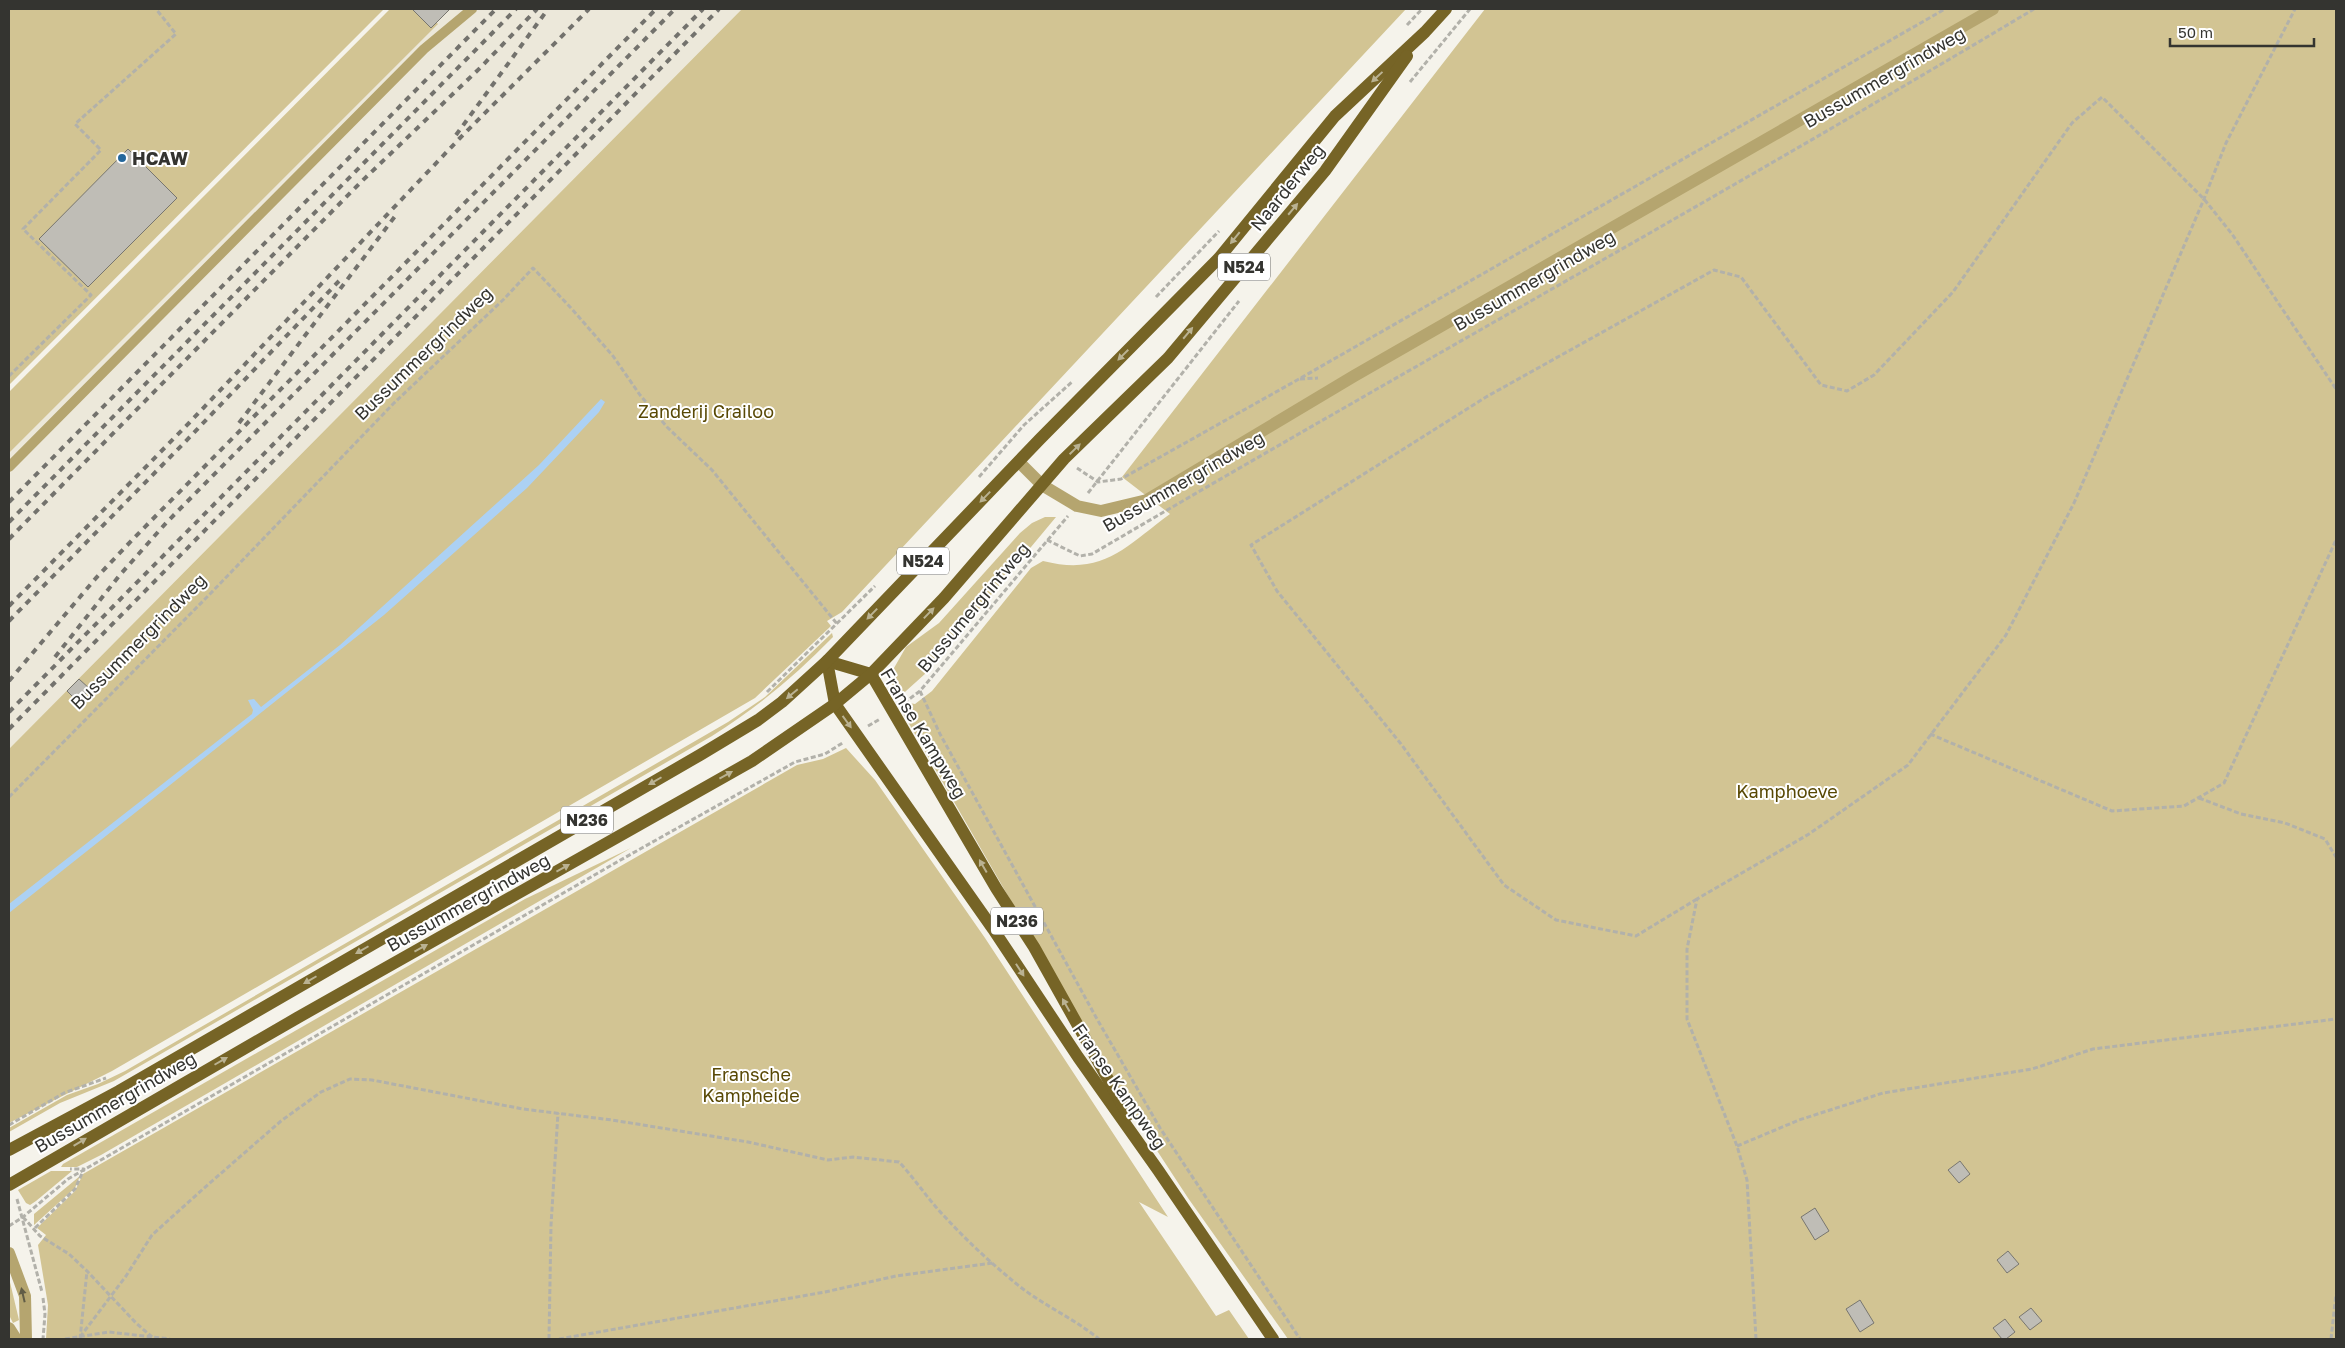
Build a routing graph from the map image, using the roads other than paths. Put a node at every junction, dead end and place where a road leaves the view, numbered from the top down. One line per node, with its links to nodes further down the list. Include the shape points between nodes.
1 (472, 9): 6 (lane, via 424,49)
2 (1446, 9): 4 (main road, Naarderweg / N524)
3 (1993, 9): 7 (street, Bussummergrindweg, via 1354,376 1148,500 1101,511 1077,506)
4 (1425, 32): 5 (main road, Naarderweg / N524, one-way to 5, via 1335,116 1219,258); 7 (main road, Naarderweg / N524, one-way to 4, via 1064,459 1168,358 1324,171)
5 (1019, 462): 7 (street, Bussummergrindweg); 8 (main road, Bussummergrindweg / N524, one-way to 8)
6 (9, 467)
7 (1042, 485): 9 (main road, Bussummergrindweg / N524, one-way to 7, via 944,598)
8 (827, 661): 9 (main road, Franse Kampweg); 10 (main road, Franse Kampweg / N236); 11 (main road, Bussummergrindweg / N236, one-way to 11, via 758,720 119,1091)
9 (871, 674): 10 (main road, Bussummergrindweg / N236); 12 (main road, Franse Kampweg / N236, one-way to 9, via 1034,947)
10 (835, 704): 12 (main road, Franse Kampweg / N236, one-way to 12); 13 (main road, Bussummergrindweg / N236, one-way to 10, via 348,988 752,761)
11 (9, 1150)
12 (1158, 1170): 18 (main road, Franse Kampweg / N236)
13 (9, 1185)
14 (9, 1253): 17 (street, one-way to 14, via 25,1296)
15 (9, 1328): 16 (street)
16 (16, 1339)
17 (26, 1339)
18 (1273, 1339)

